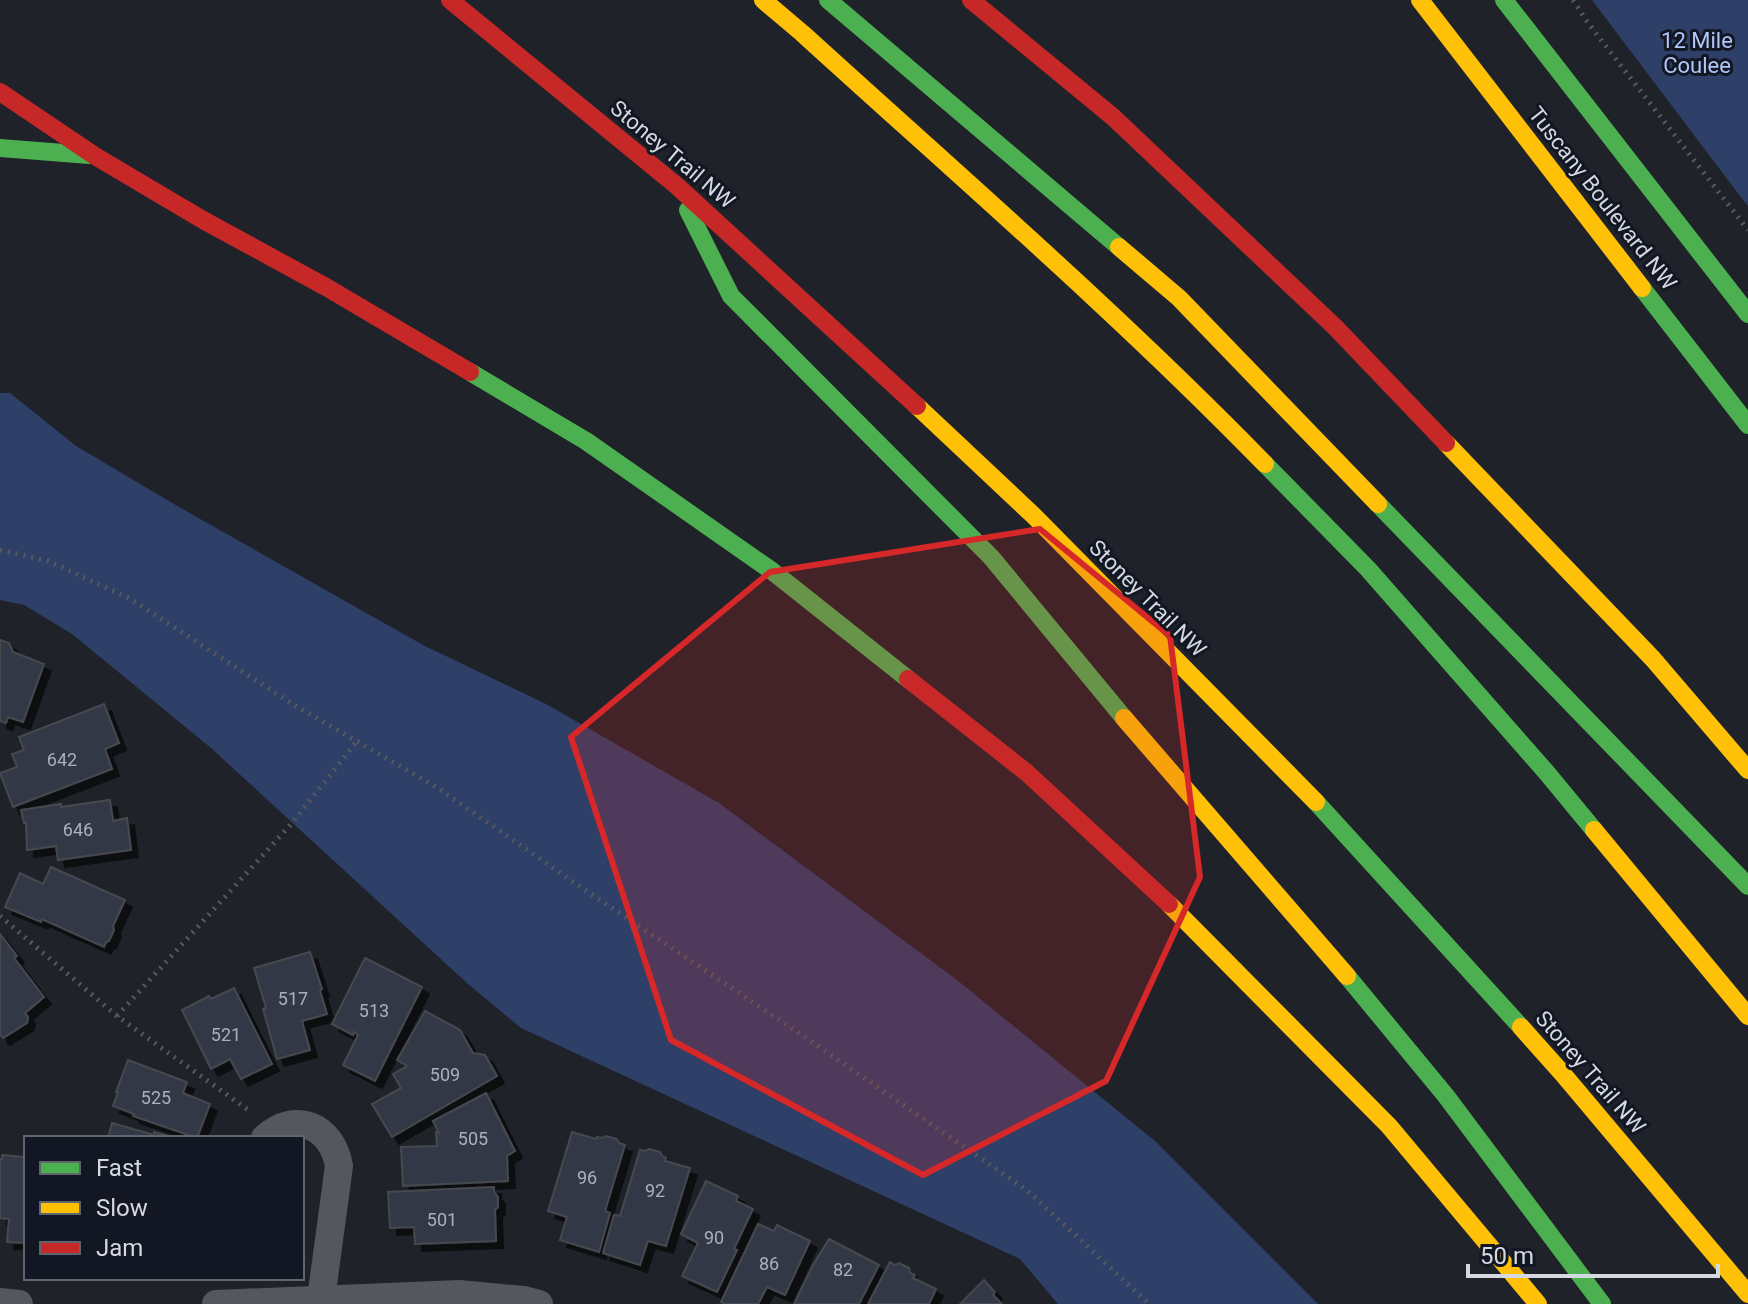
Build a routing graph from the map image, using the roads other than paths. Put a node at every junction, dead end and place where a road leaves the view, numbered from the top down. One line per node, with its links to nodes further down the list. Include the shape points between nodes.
1 (450, 0): 10 (main road, Stoney Trail NW)
2 (763, 0): 15 (main road, via 1087,292 1368,569 1547,773)
3 (828, 0): 14 (main road, via 1179,298)
4 (971, 0): 13 (main road, via 1113,117 1335,327 1653,659)
5 (1420, 0): 12 (main road, Tuscany Boulevard NW)
6 (1504, 0): 11 (main road, Tuscany Boulevard NW)
7 (0, 92): 9 (main road)
8 (0, 148): 9 (main road)
9 (95, 156): 26 (main road, via 586,441 772,571 1026,772 1166,901 1389,1126)
10 (677, 186): 18 (main road, Stoney Trail NW, via 1034,516 1315,801 1562,1073); 27 (main road, via 731,296 991,557 1417,1060)
11 (1748, 314)
12 (1748, 425)
13 (1748, 770)
14 (1748, 886)
15 (1748, 1016)
16 (270, 1134): 19 (street, via 289,1124 304,1124 318,1129 337,1151)
17 (239, 1280): 21 (street)
18 (1748, 1294)
19 (321, 1299): 22 (street); 25 (street, via 459,1294)
20 (0, 1302): 23 (street)
21 (236, 1303): 22 (street); 24 (street)
22 (279, 1303)
23 (19, 1304)
24 (216, 1304)
25 (539, 1304)
26 (1538, 1304)
27 (1602, 1304)

